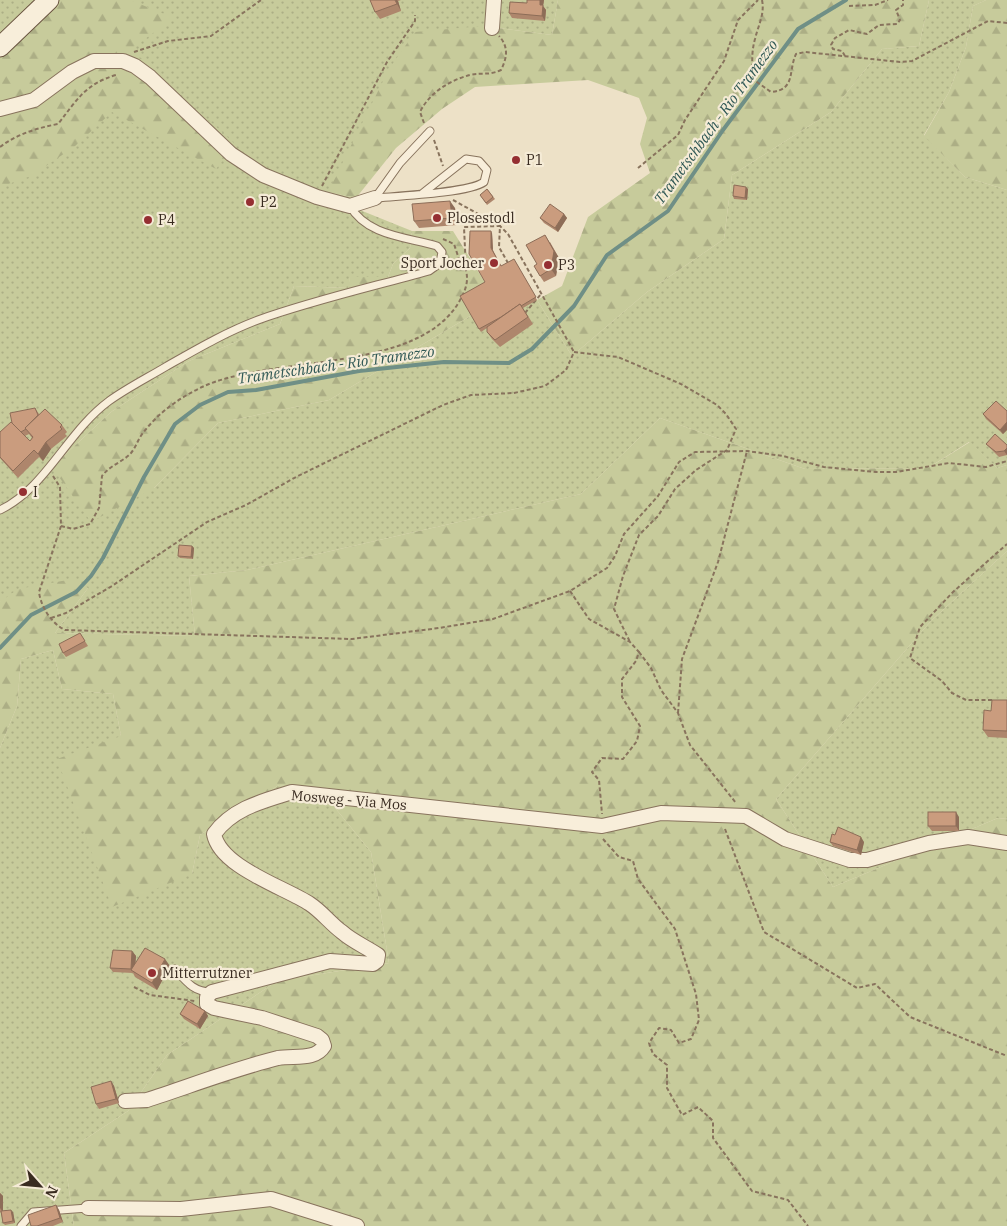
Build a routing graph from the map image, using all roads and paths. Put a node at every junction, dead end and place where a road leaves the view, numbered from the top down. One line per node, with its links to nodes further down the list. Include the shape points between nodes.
1 (50, 0): 11 (street)
2 (494, 0): 10 (street)
3 (758, 0): 15 (path, via 738,20 724,61 678,135)
4 (762, 0): 12 (path, via 762,17 754,40 752,62 754,80 764,88 778,92 788,85 796,54)
5 (888, 0): 7 (path, via 875,5)
6 (903, 0): 12 (path, via 903,5 896,10 900,22 879,25 867,34 849,30 835,38 831,45 833,49 842,51)
7 (849, 6)
8 (415, 15): 19 (path, via 415,21 388,62)
9 (1007, 22): 12 (path, via 988,21 912,61)
10 (492, 28): 14 (path, via 505,42 507,58 501,70 490,75 471,75 441,88 425,102 420,112)
11 (0, 47)
12 (845, 56)
13 (0, 109): 19 (street, via 34,100 72,72 94,61 123,62 150,77 231,154 263,175)
14 (430, 131): 16 (path); 20 (lane, via 400,163)
15 (638, 168)
16 (446, 174): 17 (lane, via 466,159 472,159 484,166 487,175 479,186); 18 (lane)
17 (443, 191): 18 (lane); 22 (path)
18 (423, 193): 20 (lane)
19 (317, 197): 21 (street)
20 (375, 198): 21 (street)
21 (350, 206): 23 (lane, via 356,217 380,230)
22 (500, 226): 24 (path, via 499,247); 25 (path, via 464,227); 26 (path, via 508,234)
23 (432, 244): 25 (path, via 435,239 451,241); 33 (lane, via 442,252 436,268 258,320 224,334 131,387 83,423 28,491)
24 (509, 264)
25 (466, 270): 34 (path, via 468,283 455,307 442,323 417,339 341,359 241,373 203,387 171,404 151,422 132,452 102,476 99,508 90,524 73,529)
26 (541, 294): 27 (path); 28 (path)
27 (520, 319)
28 (574, 352): 29 (path, via 618,357 681,384 717,405 736,429); 37 (path, via 566,370 545,386 471,395 443,405 207,522 112,586 66,613)
29 (727, 450): 30 (path); 36 (path, via 695,452 679,462 658,496 624,534 607,568); 38 (path, via 696,470 675,489 658,516 639,535 614,609)
30 (747, 451): 31 (path, via 824,467 876,472 896,472 949,462 986,467); 41 (path, via 718,562 682,659)
31 (1007, 461)
32 (53, 479): 34 (path, via 60,487)
33 (0, 510)
34 (61, 526): 37 (path, via 41,582 40,601)
35 (1007, 544): 40 (path, via 953,592 920,627 910,658 942,681 952,693 966,700)
36 (570, 591): 37 (path, via 493,619 352,639 65,630); 38 (path, via 589,619)
37 (51, 618)
38 (630, 642): 39 (path)
39 (640, 652): 41 (path); 44 (path, via 622,679 622,697 640,726 637,741 623,759 602,758 592,772 599,780)
40 (998, 701)
41 (678, 713): 43 (path, via 690,745)
42 (720, 815): 43 (street, Mosweg - Via Mos); 44 (street, Mosweg - Via Mos, via 660,813); 49 (path, via 764,932 858,988 875,984 910,1018)
43 (746, 816): 45 (street, Mosweg - Via Mos, via 785,839 850,860 867,860 929,843 968,837)
44 (602, 826): 48 (street, Mosweg - Via Mos, via 292,792 249,806 221,824 214,834 222,852 252,874 312,905 342,933 378,955 377,961 373,964 330,961); 54 (path, via 603,840 619,857 634,861 638,878 675,929 696,994 699,1020 691,1039 679,1043 671,1030 660,1028 650,1043 653,1054 667,1065 667,1088 682,1115 698,1107 713,1121 713,1138 752,1191 788,1200)
45 (1007, 843)
46 (175, 968): 48 (lane, via 192,988)
47 (134, 987): 48 (path, via 150,995 174,1000)
48 (210, 997): 50 (street, via 214,1008 262,1018 317,1036 324,1046 313,1055 280,1058 147,1100)
49 (1007, 1056)
50 (125, 1101)
51 (88, 1208): 52 (lane, via 33,1212); 53 (street, via 181,1209 271,1199)
52 (21, 1226)
53 (358, 1226)
54 (808, 1226)

